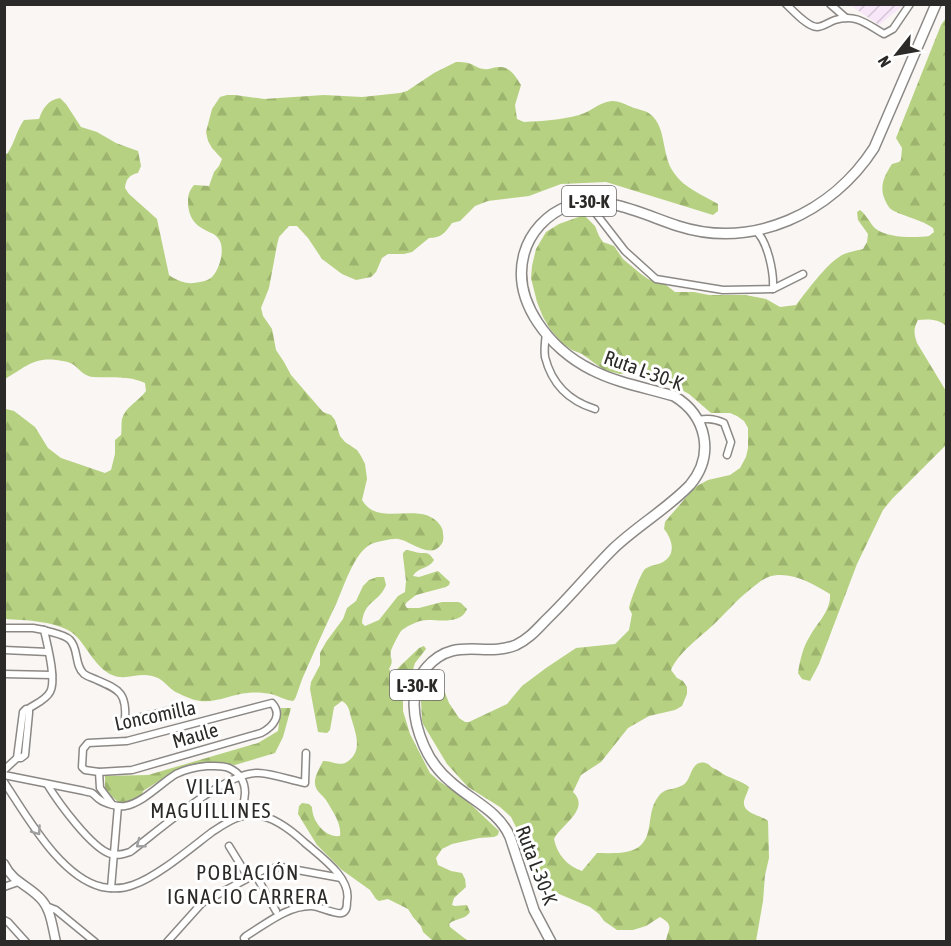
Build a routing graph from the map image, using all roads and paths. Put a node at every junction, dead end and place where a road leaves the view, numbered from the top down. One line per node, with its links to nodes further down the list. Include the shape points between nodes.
1 (786, 4): 5 (street, via 815,27)
2 (830, 4): 5 (street)
3 (909, 4): 5 (street, via 893,29 884,34 861,20)
4 (936, 4): 7 (main road, Ruta L-30-K / L-30-K, via 874,148 862,166 813,209)
5 (846, 18)
6 (587, 201): 7 (main road, Ruta L-30-K / L-30-K, via 609,203 706,233); 9 (street, via 625,251 656,279 723,290); 10 (main road, Ruta L-30-K / L-30-K, via 549,216 525,249 521,269 523,290)
7 (755, 231): 9 (street, via 761,236 773,272)
8 (803, 274): 9 (street)
9 (773, 289)
10 (546, 333): 11 (street, via 545,356 554,378 567,395); 12 (main road, Ruta L-30-K / L-30-K, via 583,366 674,396)
11 (595, 409)
12 (699, 420): 13 (street, via 724,423 731,442); 48 (main road, Ruta L-30-K / L-30-K, via 705,451 700,469 686,490 629,534 521,642 503,649 468,648 443,654 428,666 416,687 414,708 428,754 447,779 505,828 534,910)
13 (728, 455)
14 (4, 628): 15 (street)
15 (44, 630): 17 (street); 21 (street, via 70,640 82,672 120,693 124,721)
16 (4, 650): 17 (street)
17 (48, 652): 19 (street)
18 (4, 674): 19 (street)
19 (52, 675): 24 (street, via 49,694 23,711 17,758)
20 (272, 703): 23 (street, Maule, via 277,713 275,722 261,733 132,770); 23 (street, Loncomilla, via 127,741 88,743 83,749 82,768)
21 (180, 708)
22 (306, 753): 25 (street, via 305,783 258,772)
23 (99, 772): 28 (street)
24 (4, 773): 27 (street)
25 (241, 776): 30 (street, via 225,766 190,769 131,804); 31 (street, via 244,801); 33 (street, one-way to 33, via 189,806 130,852)
26 (4, 782): 39 (street, one-way to 39, via 59,858 89,882)
27 (47, 784): 29 (street); 33 (street, via 82,830)
28 (100, 788): 29 (street); 30 (street)
29 (93, 794): 30 (street)
30 (115, 805): 33 (street)
31 (230, 819): 36 (street, via 253,815 270,819 300,838); 39 (street, via 141,882)
32 (230, 846): 35 (street)
33 (115, 855): 39 (street)
34 (4, 864): 37 (street)
35 (252, 876): 36 (street, via 281,867); 41 (street); 46 (street, via 202,903)
36 (342, 878): 47 (street, via 348,890 343,912 312,906 296,908 246,936)
37 (18, 882): 38 (street); 40 (street, via 37,894)
38 (4, 887)
39 (111, 888)
40 (46, 906): 44 (street); 45 (street)
41 (276, 911)
42 (4, 920): 43 (street)
43 (26, 942)
44 (56, 942)
45 (95, 942)
46 (166, 942)
47 (246, 942)
48 (551, 942)

